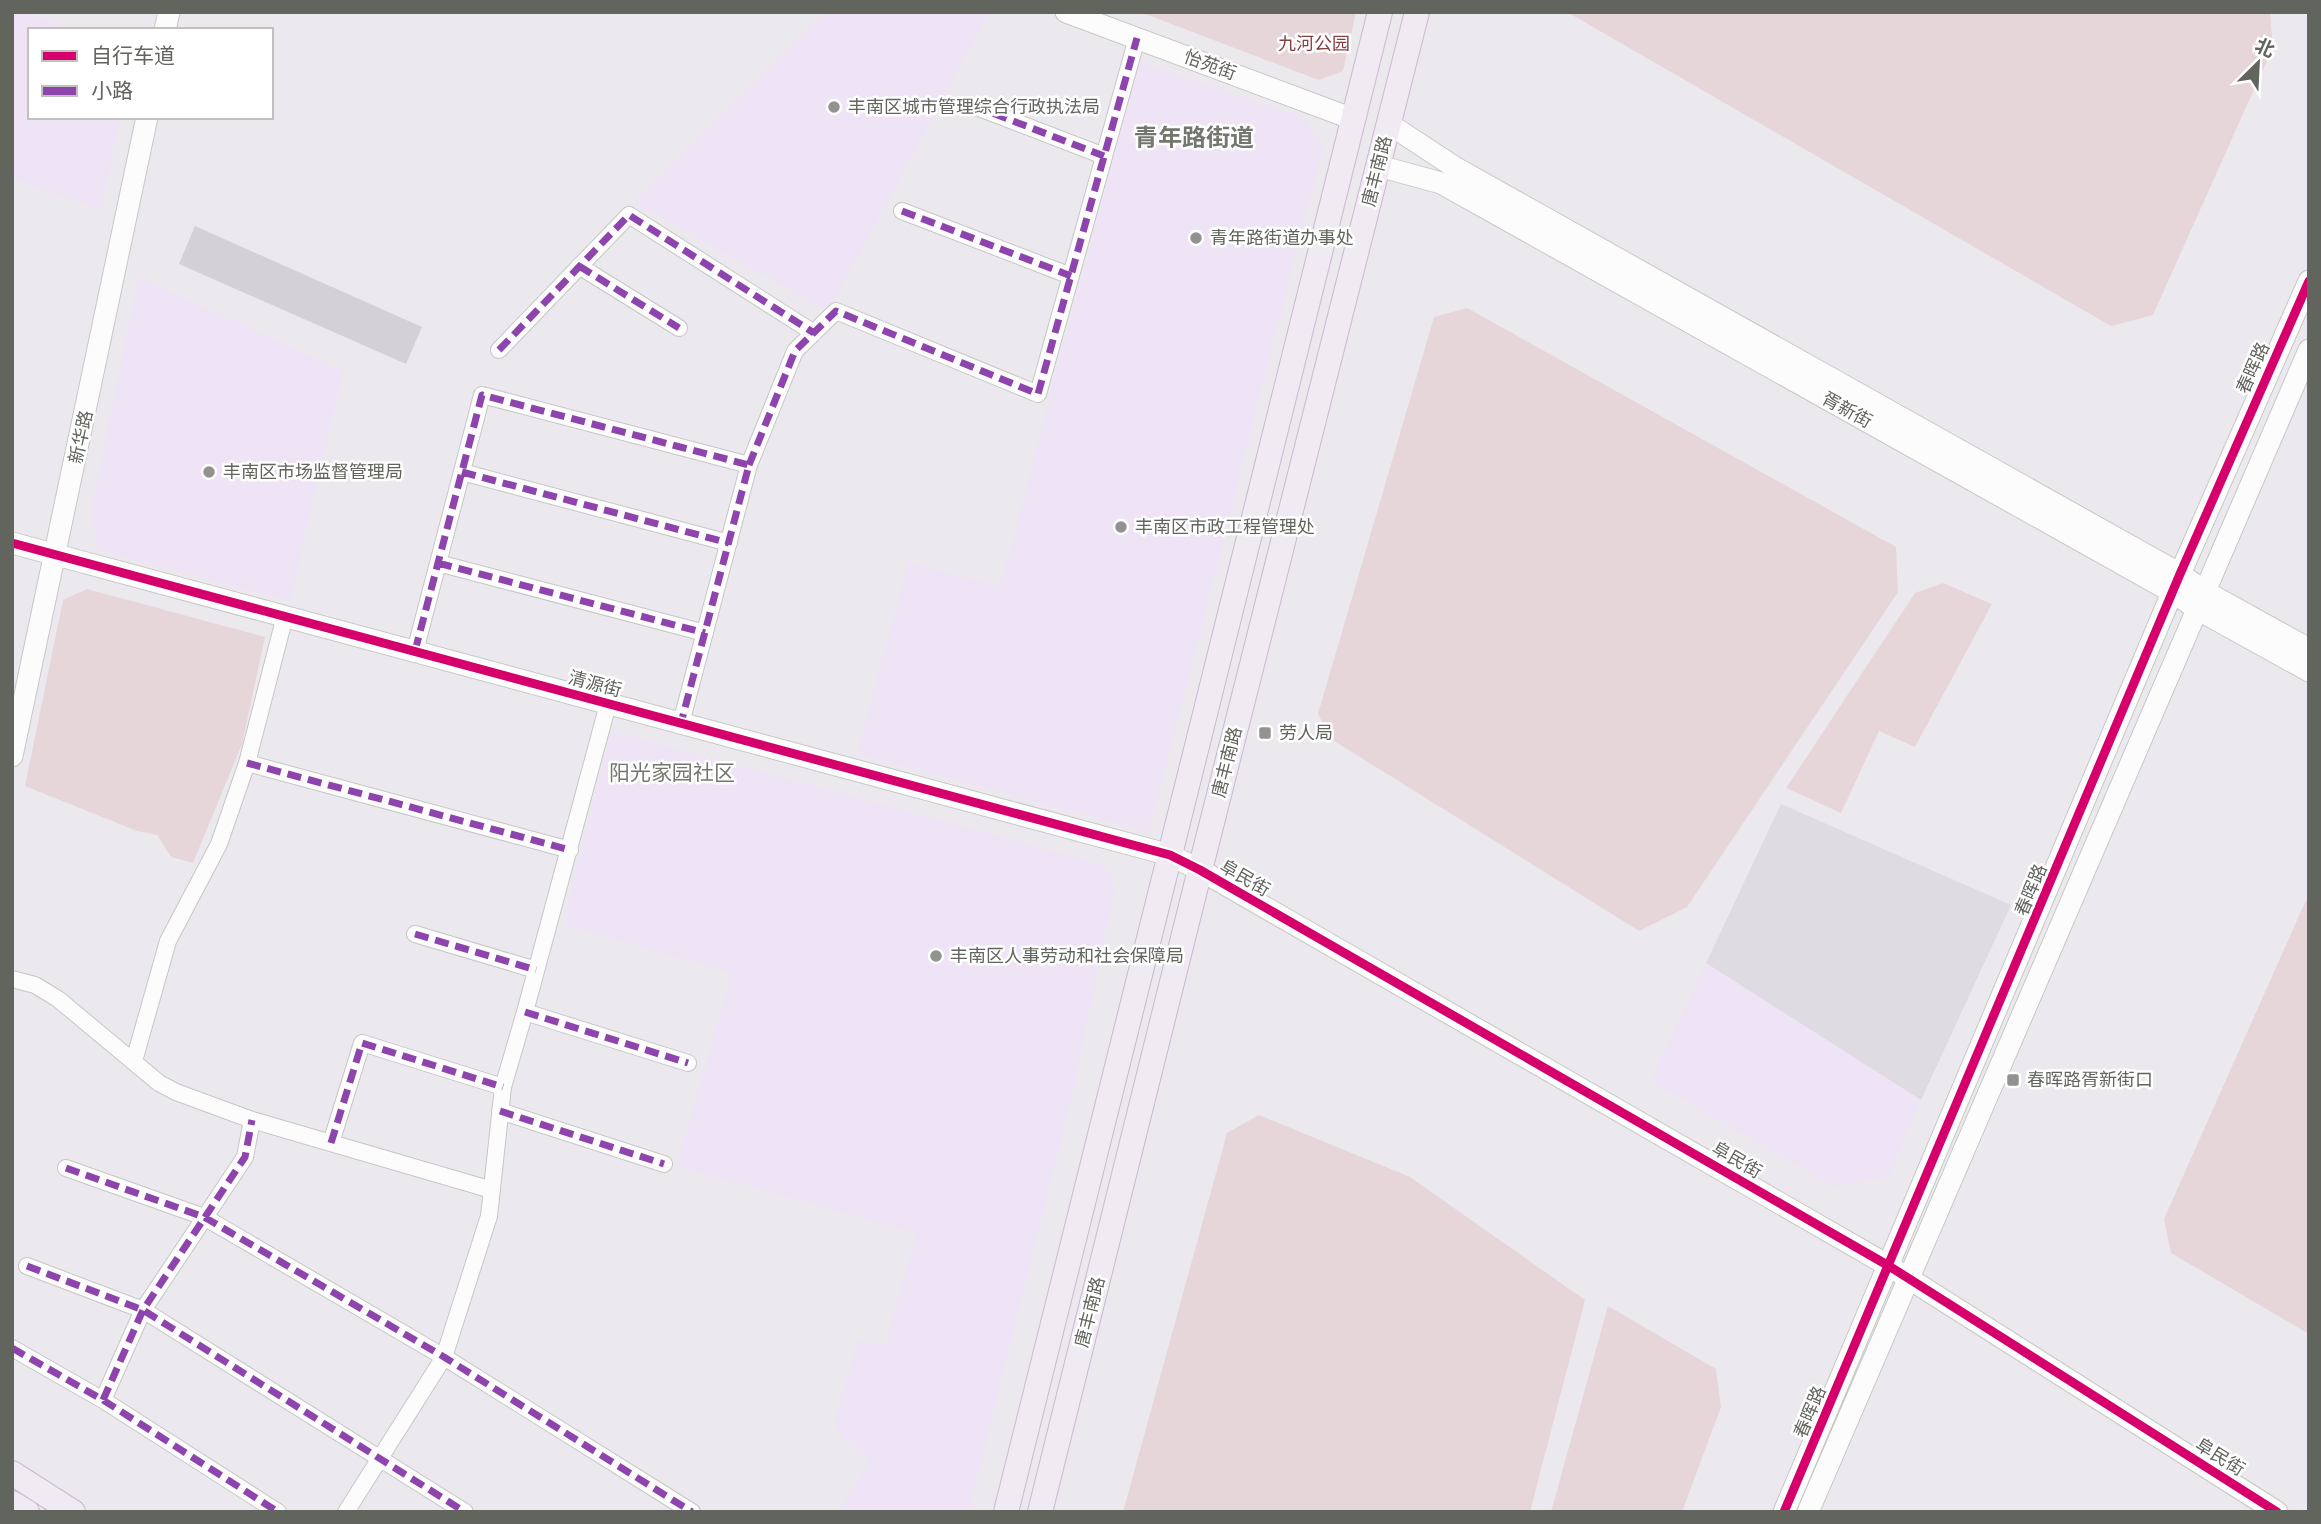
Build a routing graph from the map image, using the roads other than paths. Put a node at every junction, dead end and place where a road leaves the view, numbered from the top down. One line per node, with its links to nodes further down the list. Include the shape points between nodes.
1 (1066, 12): 4 (street, 怡苑街)
2 (1380, 12): 7 (main road, 唐丰南路)
3 (1417, 12): 8 (main road, 唐丰南路)
4 (1137, 38): 7 (street, 怡苑街); 9 (street)
5 (974, 106): 9 (street)
6 (147, 119): 23 (street, 新华路)
7 (1353, 119): 37 (main road, 唐丰南路)
8 (1389, 124): 10 (main road, 唐丰南路); 25 (street, 胥新街, via 1456,168)
9 (1104, 156): 13 (street)
10 (1379, 166): 25 (street, 胥新街, via 1441,183); 38 (main road, 唐丰南路)
11 (902, 211): 13 (street)
12 (579, 267): 15 (street); 16 (street, via 629,215); 17 (street)
13 (1071, 276): 16 (street, via 1038,394 836,311)
14 (2309, 281): 25 (street, 春晖路)
15 (679, 328)
16 (814, 333): 19 (street, via 795,351)
17 (499, 350)
18 (2309, 350): 26 (street)
19 (749, 466): 20 (street, via 482,395); 22 (street)
20 (462, 472): 22 (street); 24 (street)
21 (12, 543): 23 (street, 清源街)
22 (729, 543): 28 (street)
23 (56, 556): 27 (street, 清源街); 34 (street, 新华路)
24 (438, 563): 28 (street); 30 (street)
25 (2177, 584): 26 (street, 胥新街); 54 (street, 春晖路)
26 (2201, 600): 29 (street, 胥新街); 31 (street, 胥新街); 55 (street)
27 (285, 616): 30 (street, 清源街); 35 (street)
28 (705, 633): 33 (street)
29 (2309, 649)
30 (415, 651): 32 (street, 清源街)
31 (2309, 671)
32 (608, 704): 33 (street, 清源街); 36 (street)
33 (681, 723): 37 (street, 清源街)
34 (12, 756)
35 (247, 763): 36 (street); 43 (street, via 219,844 168,941)
36 (570, 849): 40 (street)
37 (1170, 855): 38 (street, 阜民街); 69 (main road, 唐丰南路)
38 (1200, 870): 54 (street, 阜民街); 70 (main road, 唐丰南路)
39 (415, 934): 40 (street)
40 (536, 970): 42 (street)
41 (12, 979): 43 (street, via 35,985 58,999)
42 (525, 1012): 44 (street); 45 (street)
43 (134, 1061): 47 (street, via 176,1092)
44 (688, 1063)
45 (503, 1087): 46 (street); 48 (street, via 362,1043)
46 (500, 1111): 49 (street); 51 (street)
47 (253, 1120): 48 (street); 52 (street, via 245,1157)
48 (331, 1143): 51 (street)
49 (664, 1164)
50 (66, 1168): 52 (street)
51 (492, 1190): 58 (street, via 489,1216)
52 (204, 1217): 56 (street); 58 (street)
53 (27, 1266): 56 (street)
54 (1889, 1266): 55 (street, 阜民街); 71 (street, 春晖路)
55 (1907, 1279): 72 (street); 73 (street, 阜民街)
56 (143, 1310): 59 (street); 60 (street)
57 (12, 1348): 59 (street)
58 (444, 1357): 60 (street); 68 (street)
59 (103, 1400): 65 (street)
60 (380, 1458): 66 (street); 67 (street)
61 (12, 1473): 64 (main road)
62 (12, 1503): 63 (main road)
63 (27, 1512)
64 (73, 1512)
65 (278, 1512)
66 (346, 1512)
67 (465, 1512)
68 (692, 1512)
69 (1006, 1512)
70 (1040, 1512)
71 (1784, 1512)
72 (1808, 1512)
73 (2277, 1512)

